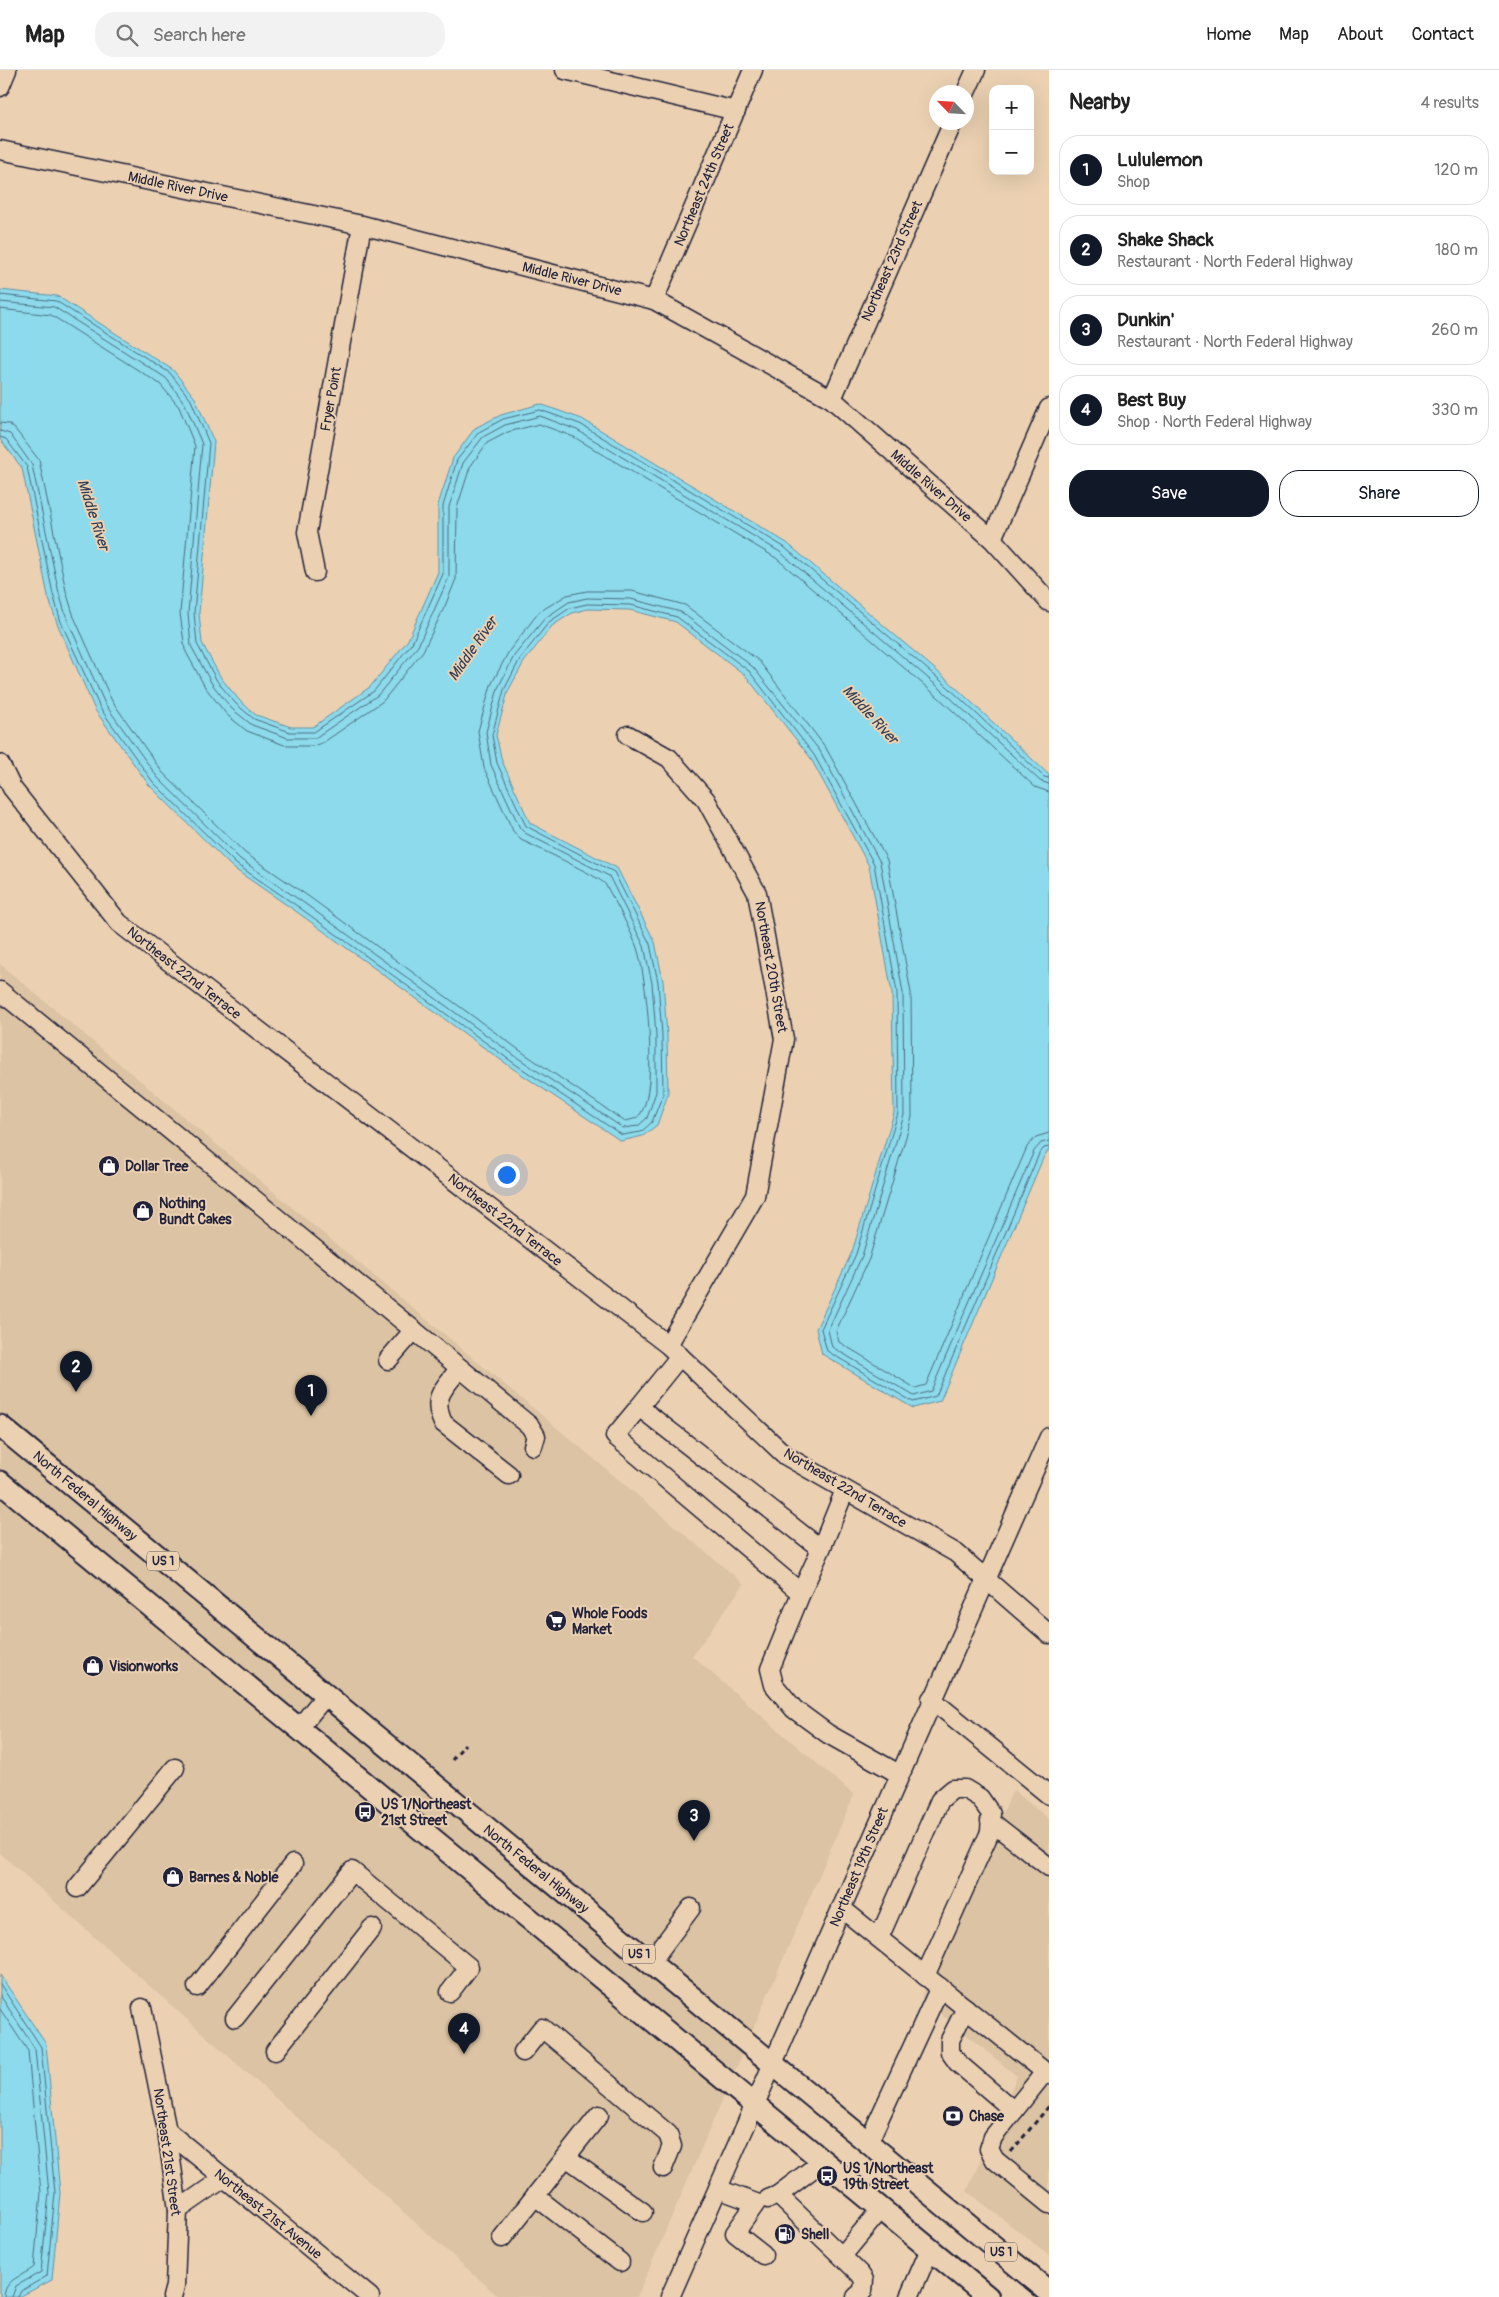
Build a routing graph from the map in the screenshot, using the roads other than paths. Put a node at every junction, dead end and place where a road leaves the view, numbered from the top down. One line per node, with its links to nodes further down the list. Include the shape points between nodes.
1 (7, 70): 6 (street)
2 (565, 70): 7 (street)
3 (753, 70): 7 (street, Northeast 24th Street)
4 (976, 70): 5 (street)
5 (969, 85)
6 (0, 87)
7 (736, 111): 11 (street, Northeast 24th Street)
8 (950, 130): 12 (street, Northeast 23rd Street)
9 (0, 150): 10 (street, Middle River Drive)
10 (362, 225): 11 (street, Middle River Drive); 15 (street, Fryer Point, via 308,532)
11 (654, 300): 12 (street, Middle River Drive)
12 (832, 399): 14 (street, Middle River Drive)
13 (1049, 408): 14 (street)
14 (992, 539): 16 (street, Middle River Drive)
15 (315, 572)
16 (1049, 602)
17 (628, 736): 21 (street, Northeast 20th Street, via 669,758 706,800 757,893 784,1039 755,1196)
18 (0, 764): 21 (street, Northeast 22nd Terrace, via 12,788 119,924)
19 (0, 990): 20 (street)
20 (414, 1330): 22 (street); 23 (street)
21 (674, 1350): 24 (street, Northeast 20th Street); 30 (street, Northeast 22nd Terrace, via 786,1456)
22 (388, 1360)
23 (460, 1368): 27 (street, via 530,1426 536,1436); 28 (street, via 438,1395 437,1410 443,1423)
24 (639, 1407): 31 (street); 33 (street, Northeast 20th Street, via 615,1436)
25 (0, 1426): 35 (main road, North Federal Highway / US 1)
26 (1049, 1437): 32 (street, Northeast 19th Street)
27 (533, 1446)
28 (509, 1475)
29 (0, 1482): 37 (main road)
30 (845, 1490): 31 (street); 32 (street, Northeast 22nd Terrace, via 956,1553)
31 (821, 1549): 33 (street)
32 (985, 1579): 34 (street, Northeast 22nd Terrace); 36 (street, Northeast 19th Street)
33 (801, 1593): 39 (street, via 770,1669 774,1685 794,1709 828,1734)
34 (1049, 1634)
35 (326, 1696): 37 (street); 49 (main road, North Federal Highway / US 1)
36 (931, 1699): 39 (street, Northeast 19th Street); 40 (street)
37 (299, 1728): 61 (main road)
38 (175, 1768): 44 (street)
39 (899, 1774): 46 (street, Northeast 19th Street)
40 (1049, 1795)
41 (990, 1821): 43 (street); 48 (street, via 991,1814 980,1798 965,1789 952,1789 940,1800); 50 (street, via 990,1832)
42 (293, 1864): 51 (street)
43 (1049, 1867)
44 (77, 1888)
45 (691, 1908): 49 (street)
46 (841, 1908): 48 (street); 59 (street, Northeast 19th Street)
47 (372, 1928): 57 (street)
48 (879, 1938): 50 (street)
49 (650, 1963): 59 (main road, North Federal Highway / US 1)
50 (926, 1976): 52 (street)
51 (197, 1987)
52 (940, 1987): 55 (street); 65 (street)
53 (450, 1992): 56 (street, via 469,1966 352,1871)
54 (142, 2008): 64 (street, Northeast 21st Street)
55 (966, 2008): 60 (street); 62 (street, via 950,2040 950,2052 958,2063)
56 (235, 2018)
57 (275, 2051)
58 (523, 2052): 68 (street, via 542,2028 668,2134 672,2146)
59 (774, 2064): 61 (street, Northeast 19th Street); 65 (main road, North Federal Highway / US 1)
60 (1047, 2074): 62 (street)
61 (755, 2105): 67 (main road); 70 (street, Northeast 19th Street)
62 (1014, 2111): 74 (street, via 993,2137 989,2150)
63 (599, 2115): 66 (street)
64 (166, 2131): 69 (street, Northeast 21st Avenue); 76 (street, Northeast 21st Street)
65 (868, 2143): 83 (main road, North Federal Highway / US 1)
66 (566, 2157): 72 (street); 77 (street)
67 (823, 2161): 71 (street); 75 (main road)
68 (663, 2168)
69 (224, 2178): 76 (street); 85 (street, Northeast 21st Avenue)
70 (718, 2189): 73 (street); 86 (street, Northeast 19th Street)
71 (778, 2195): 73 (street); 81 (street)
72 (535, 2196): 78 (street); 82 (street)
73 (756, 2203): 80 (street, via 735,2234)
74 (1049, 2204)
75 (881, 2209): 79 (main road); 81 (street)
76 (178, 2210): 84 (street, Northeast 21st Street)
77 (643, 2212)
78 (502, 2238)
79 (930, 2249): 88 (street); 89 (main road)
80 (763, 2255)
81 (842, 2256): 87 (street, via 864,2280 863,2291)
82 (620, 2262)
83 (1049, 2292)
84 (172, 2297)
85 (370, 2297)
86 (670, 2297)
87 (856, 2297)
88 (908, 2297)
89 (988, 2297)

